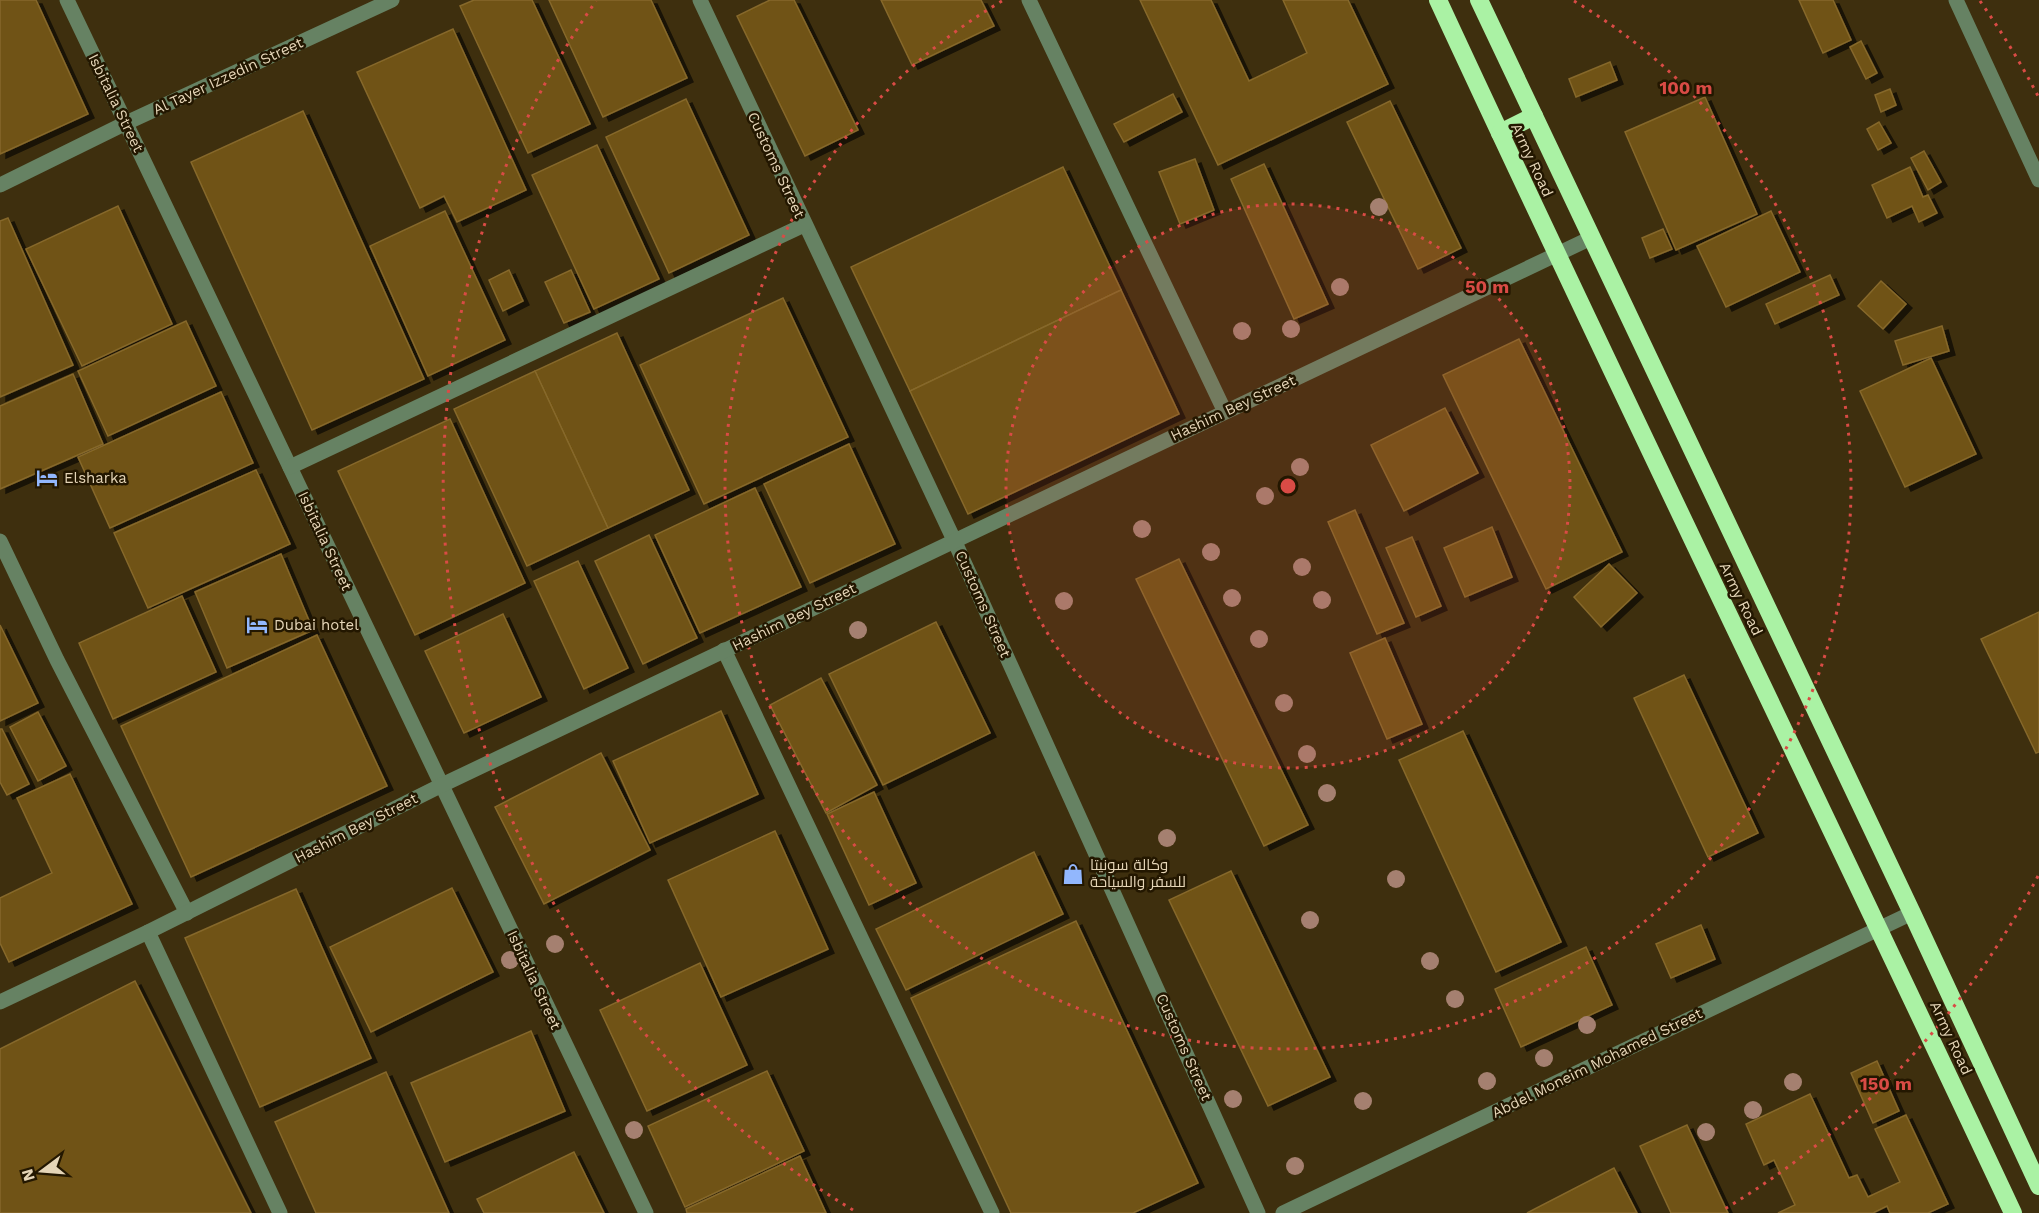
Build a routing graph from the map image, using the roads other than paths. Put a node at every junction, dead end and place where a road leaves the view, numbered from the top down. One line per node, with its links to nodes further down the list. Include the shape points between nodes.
1 (67, 0): 10 (street, Isbitalia Street)
2 (392, 0): 8 (street, Al Tayer Izzedin Street)
3 (699, 0): 14 (street, Customs Street)
4 (1029, 0): 17 (street)
5 (1438, 0): 11 (highway, Army Road)
6 (1479, 0): 9 (highway, Army Road)
7 (1956, 0): 12 (street)
8 (374, 4): 10 (street, Al Tayer Izzedin Street)
9 (1534, 116): 11 (highway); 15 (highway, Army Road)
10 (126, 123): 13 (street, Al Tayer Izzedin Street); 18 (street, Isbitalia Street)
11 (1500, 133): 16 (highway, Army Road)
12 (2039, 180)
13 (0, 185)
14 (804, 225): 18 (street); 19 (street, Customs Street)
15 (1591, 238): 16 (street, Hashim Bey Street); 23 (highway, Army Road)
16 (1557, 255): 17 (street, Hashim Bey Street); 25 (highway, Army Road)
17 (1226, 412): 19 (street, Hashim Bey Street)
18 (290, 467): 22 (street, Isbitalia Street)
19 (954, 540): 21 (street, Hashim Bey Street); 32 (street, Customs Street)
20 (0, 541): 24 (street)
21 (724, 650): 22 (street, Hashim Bey Street); 31 (street)
22 (442, 785): 24 (street, Hashim Bey Street); 30 (street, Isbitalia Street)
23 (1912, 912): 25 (street, Abdel Moneim Mohamed Street); 28 (highway, Army Road)
24 (187, 913): 26 (street, Hashim Bey Street)
25 (1880, 928): 33 (street, Abdel Moneim Mohamed Street); 34 (highway, Army Road)
26 (148, 933): 27 (street, Hashim Bey Street); 29 (street)
27 (0, 1002)
28 (2039, 1186)
29 (280, 1213)
30 (645, 1213)
31 (992, 1213)
32 (1258, 1213)
33 (1283, 1213)
34 (2013, 1213)

